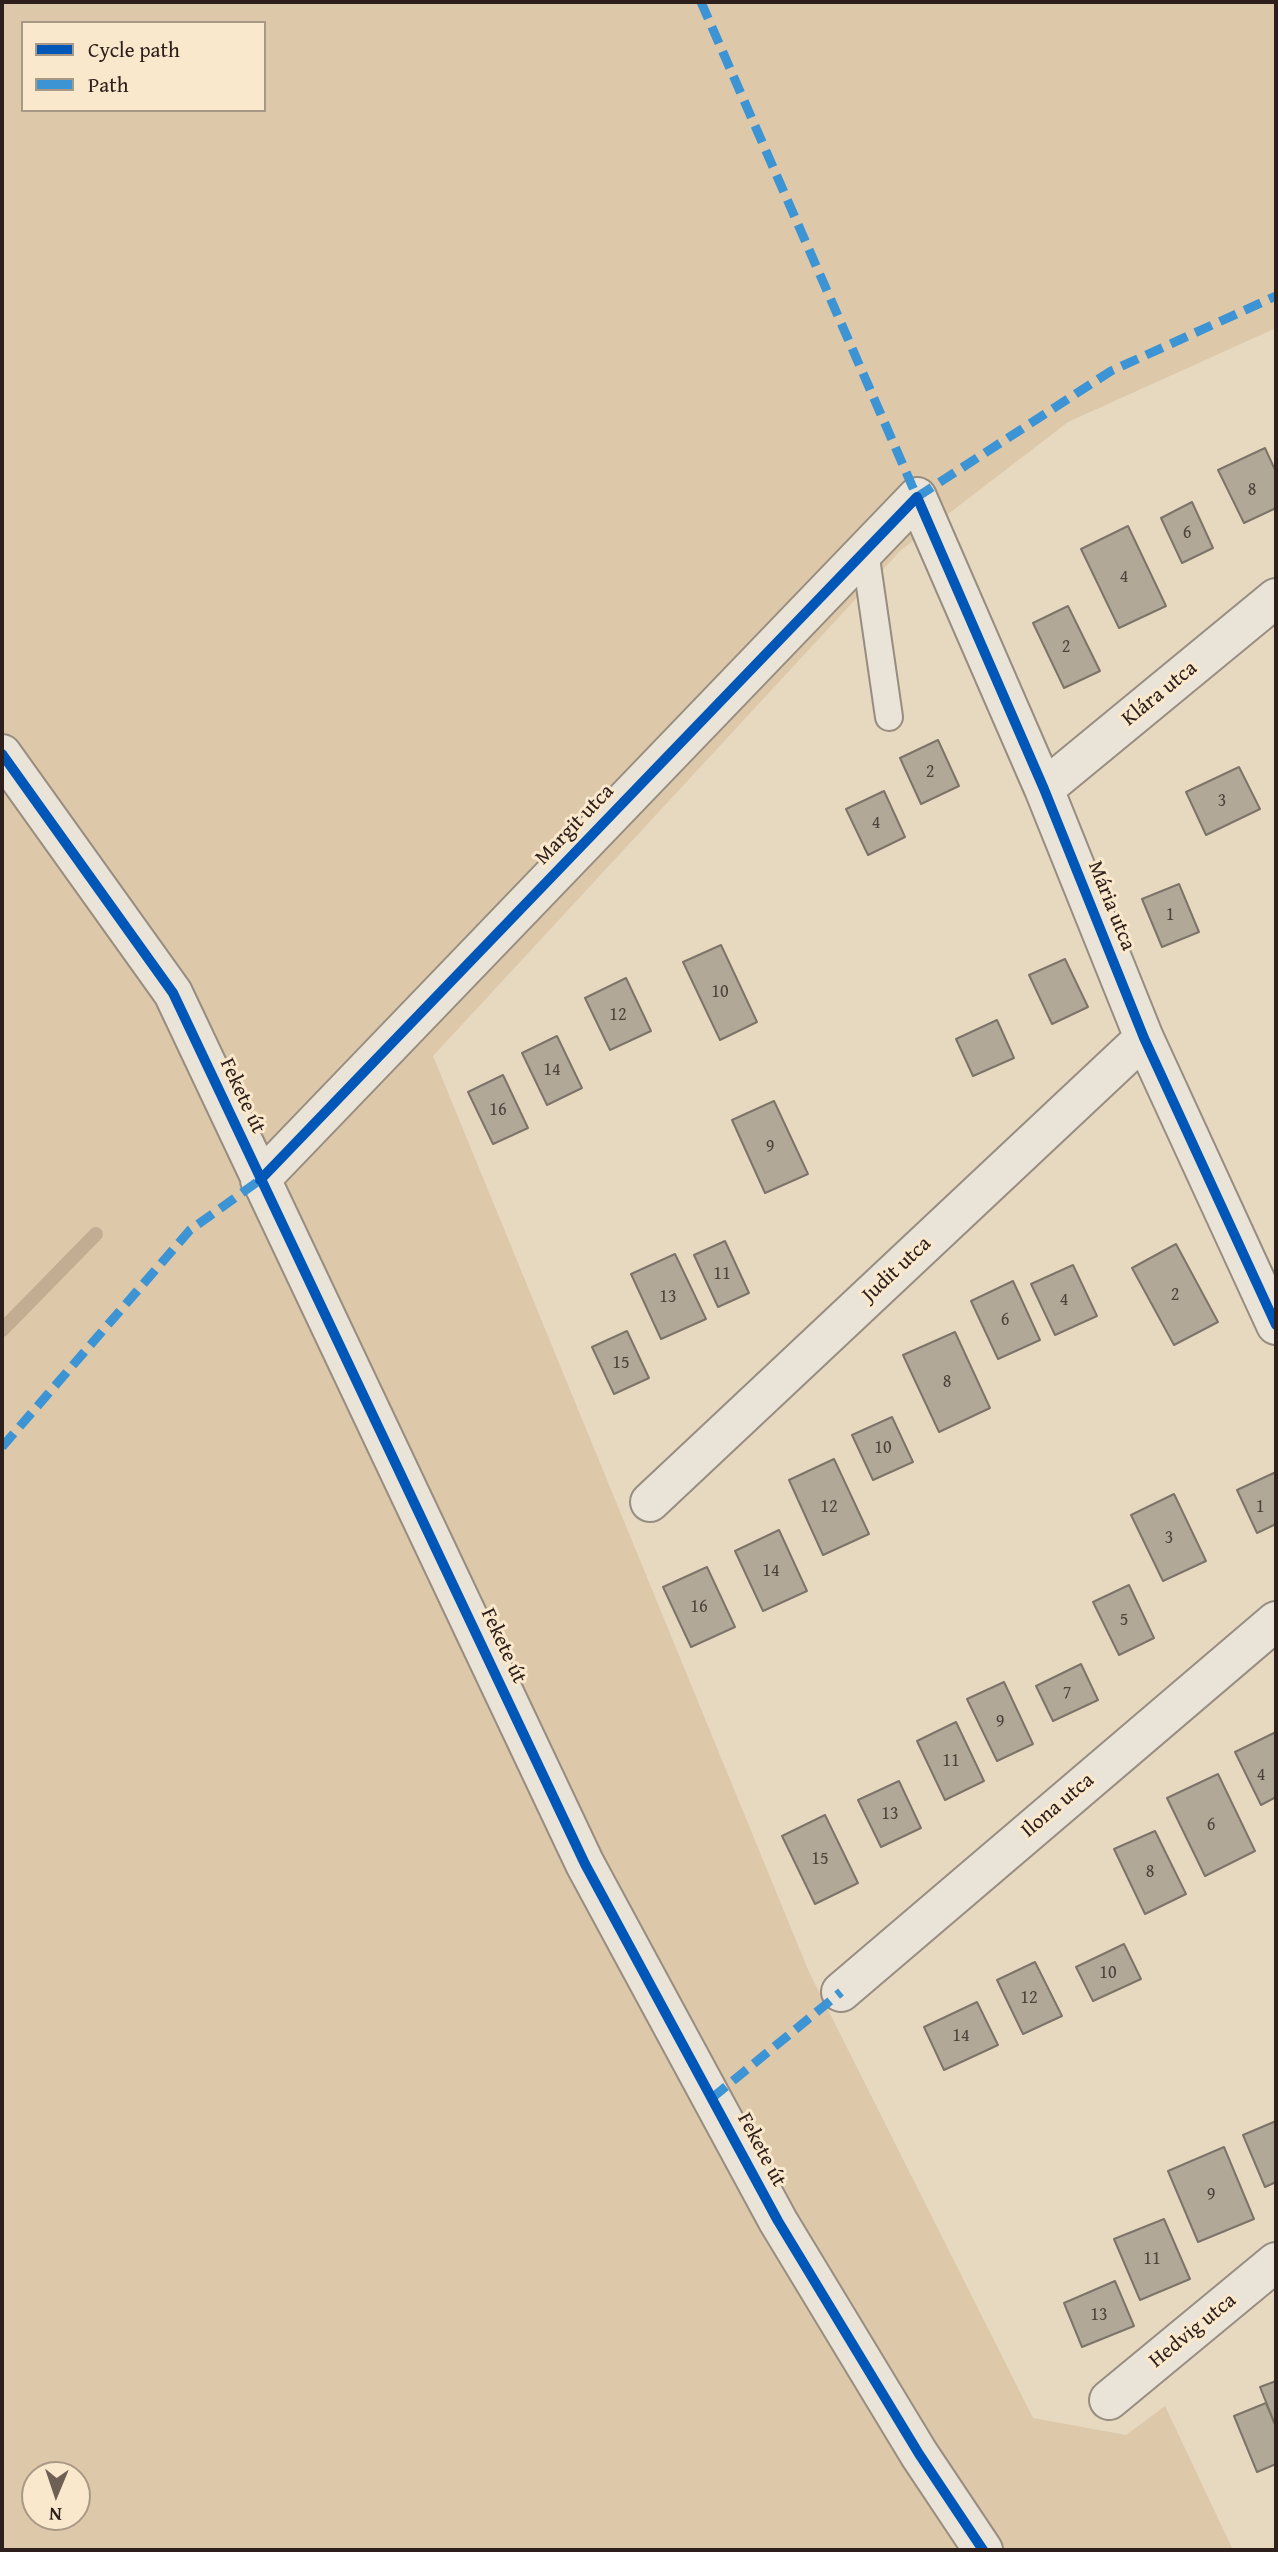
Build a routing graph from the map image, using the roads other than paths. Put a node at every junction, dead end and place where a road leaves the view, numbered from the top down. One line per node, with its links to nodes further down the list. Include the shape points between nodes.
1 (917, 497): 2 (street, Margit utca); 6 (street, Mária utca)
2 (865, 551): 4 (lane); 8 (street, Margit utca)
3 (1276, 598): 6 (street, Klára utca)
4 (889, 717)
5 (2, 754): 8 (street, Fekete út, via 173,993)
6 (1044, 789): 7 (street, Mária utca)
7 (1144, 1038): 9 (street, Mária utca); 11 (street, Judit utca)
8 (260, 1180): 16 (street, Fekete út, via 585,1864 778,2221 919,2454)
9 (1268, 1282): 10 (street, Mária utca)
10 (1276, 1325)
11 (650, 1502)
12 (1276, 1621): 13 (street, Ilona utca)
13 (841, 1992)
14 (1276, 2262): 15 (street, Hedvig utca)
15 (1110, 2400)
16 (983, 2550)

